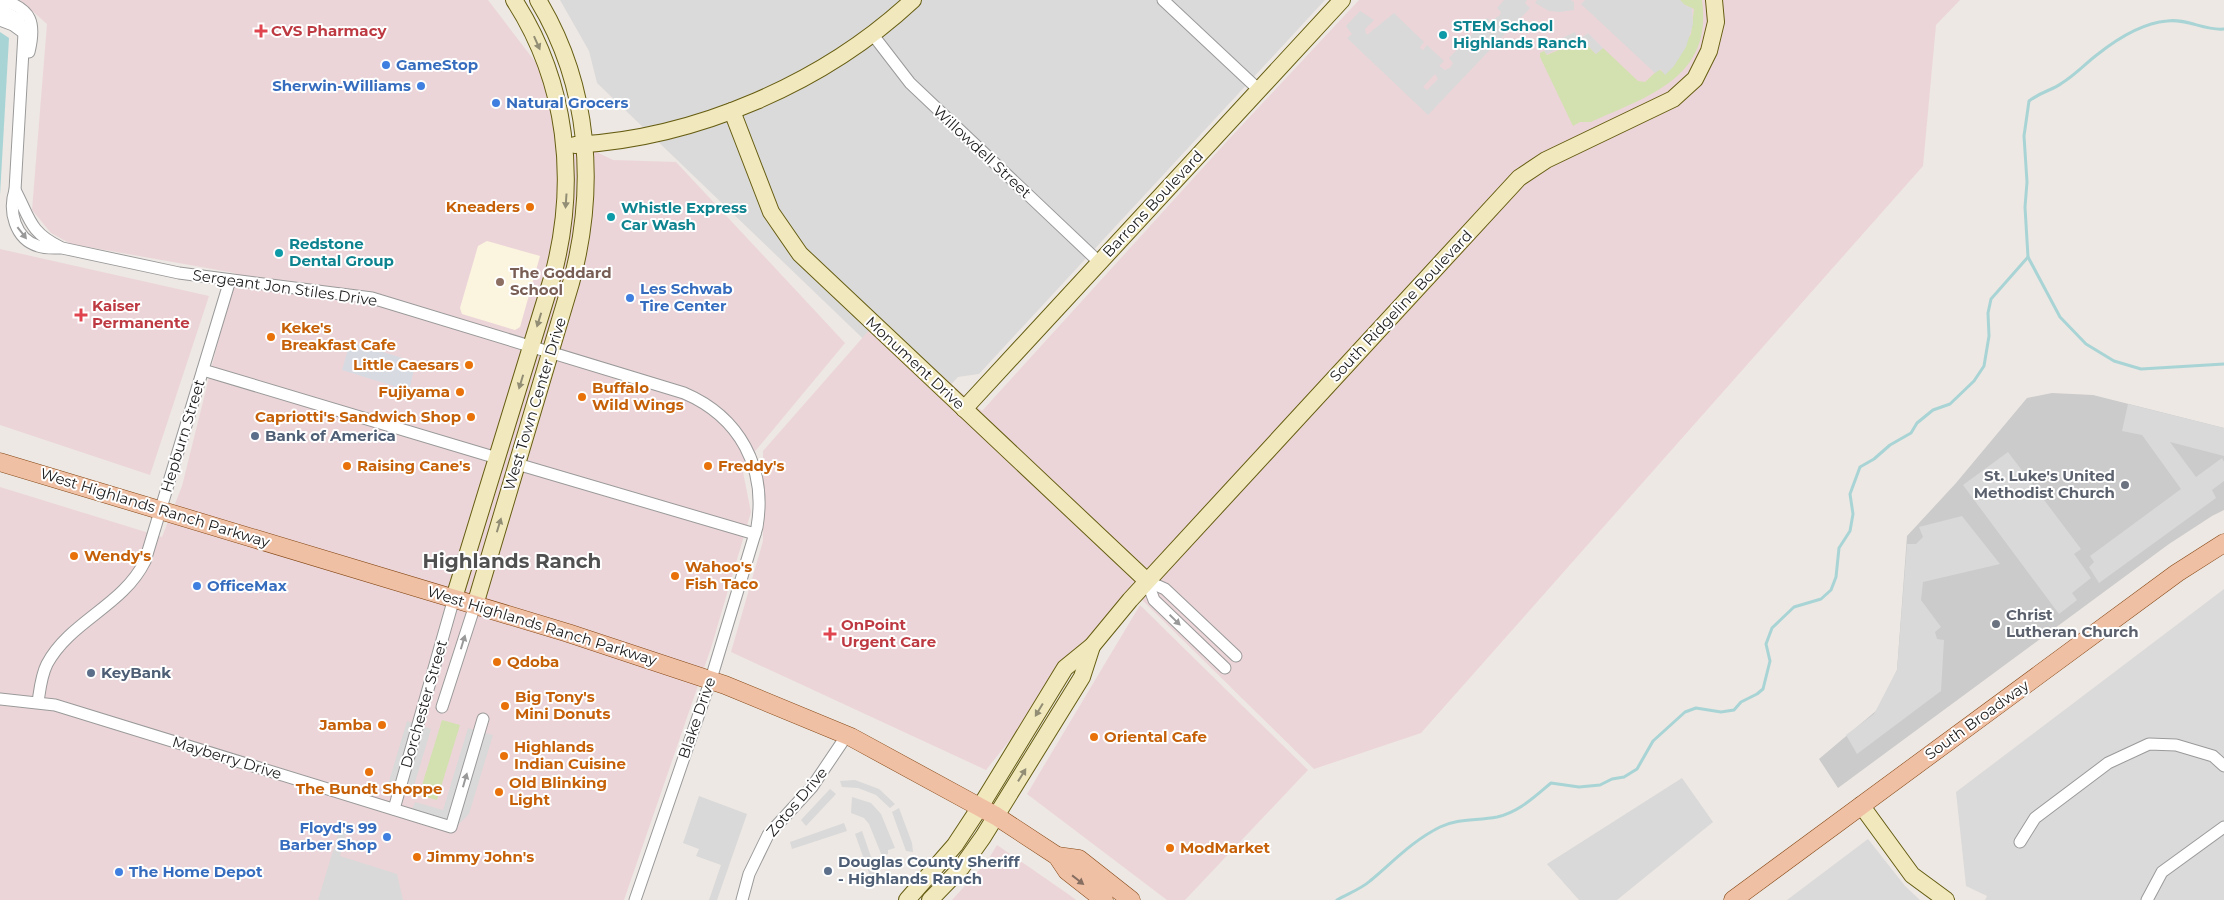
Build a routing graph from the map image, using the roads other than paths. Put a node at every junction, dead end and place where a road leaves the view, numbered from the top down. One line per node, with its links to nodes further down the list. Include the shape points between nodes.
1 (2, 0): 12 (street, Sergeant Jon Stiles Drive, via 23,9 32,24 32,40)
2 (514, 0): 16 (street, West Town Center Drive, one-way to 16, via 549,71)
3 (538, 0): 15 (street, West Town Center Drive, via 554,30 568,68 578,101)
4 (913, 0): 11 (street)
5 (1163, 0): 13 (street)
6 (1342, 0): 13 (street, Barrons Boulevard)
7 (1714, 0): 29 (street, South Ridgeline Boulevard, via 1716,22 1709,51 1695,79 1673,98 1546,160 1519,178)
8 (0, 9): 10 (street, via 18,19)
9 (0, 20): 10 (street)
10 (24, 33): 12 (street, Sergeant Jon Stiles Drive)
11 (873, 35): 14 (street, via 816,71); 17 (street, Willowdell Street, via 910,83)
12 (22, 85): 18 (street, Sergeant Jon Stiles Drive, via 15,190 32,226 62,248 169,271)
13 (1259, 90): 17 (street, Barrons Boulevard)
14 (732, 111): 15 (street, via 664,131); 22 (street, Monument Drive, via 762,193 792,243 820,274)
15 (585, 145): 16 (street); 20 (street, West Town Center Drive, via 583,235)
16 (565, 146): 19 (street, West Town Center Drive, one-way to 19, via 566,191 562,234)
17 (1099, 262): 22 (street, Barrons Boulevard)
18 (230, 280): 19 (street, Sergeant Jon Stiles Drive, via 372,298); 21 (street, Hepburn Street)
19 (532, 346): 20 (street, Sergeant Jon Stiles Drive); 23 (street, West Town Center Drive, one-way to 23)
20 (551, 352): 25 (street, West Town Center Drive); 27 (street, Sergeant Jon Stiles Drive, via 684,393 706,403 722,416 738,433 756,474 760,508)
21 (203, 370): 23 (street); 26 (street, Hepburn Street)
22 (964, 409): 29 (street, Monument Drive)
23 (497, 458): 30 (street, West Town Center Drive)
24 (0, 462): 26 (main road, West Highlands Ranch Parkway)
25 (517, 464): 27 (street); 31 (street, West Town Center Drive, one-way to 25)
26 (162, 510): 30 (main road, West Highlands Ranch Parkway); 37 (street, Hepburn Street, via 138,574 122,593 55,652 44,671)
27 (754, 534): 35 (street, Blake Drive)
28 (2224, 542): 42 (main road, South Broadway)
29 (1147, 581): 32 (street, South Ridgeline Boulevard); 33 (street, Monument Drive, via 1165,589); 34 (street, Monument Drive, one-way to 34, via 1154,600)
30 (454, 598): 31 (main road, West Highlands Ranch Parkway); 44 (street, Dorchester Street)
31 (475, 605): 35 (main road, West Highlands Ranch Parkway); 38 (street, Dorchester Street, one-way to 31)
32 (1092, 646): 43 (street, South Ridgeline Boulevard, one-way to 43, via 1065,668); 45 (street, South Ridgeline Boulevard, one-way to 32, via 1082,677)
33 (1236, 656)
34 (1225, 668)
35 (711, 679): 40 (main road, West Highlands Ranch Parkway); 49 (street, Blake Drive)
36 (0, 699): 37 (street, Mayberry Drive)
37 (38, 702): 44 (street, Mayberry Drive)
38 (442, 707)
39 (483, 719): 44 (street, Mayberry Drive, one-way to 39, via 451,827)
40 (847, 736): 43 (main road, West Highlands Ranch Parkway); 50 (street, Zotos Drive, via 812,787 768,836 749,874)
41 (2224, 766): 47 (street, via 2213,756 2176,745 2149,744 2108,763 2035,818)
42 (1861, 805): 55 (main road, South Broadway); 56 (street, via 1912,875)
43 (980, 807): 45 (main road, West Highlands Ranch Parkway); 51 (street, South Ridgeline Boulevard, via 950,852)
44 (394, 809)
45 (996, 816): 48 (main road, West Highlands Ranch Parkway); 52 (street, South Ridgeline Boulevard, via 961,868)
46 (2224, 827): 57 (street, via 2162,872)
47 (2020, 842)
48 (1057, 856): 53 (main road, West Highlands Ranch Parkway, one-way to 53, via 1067,871); 54 (main road, West Highlands Ranch Parkway, via 1079,859)
49 (635, 900)
50 (742, 900)
51 (907, 900)
52 (930, 900)
53 (1104, 900)
54 (1132, 900)
55 (1733, 900)
56 (1946, 900)
57 (2146, 900)

